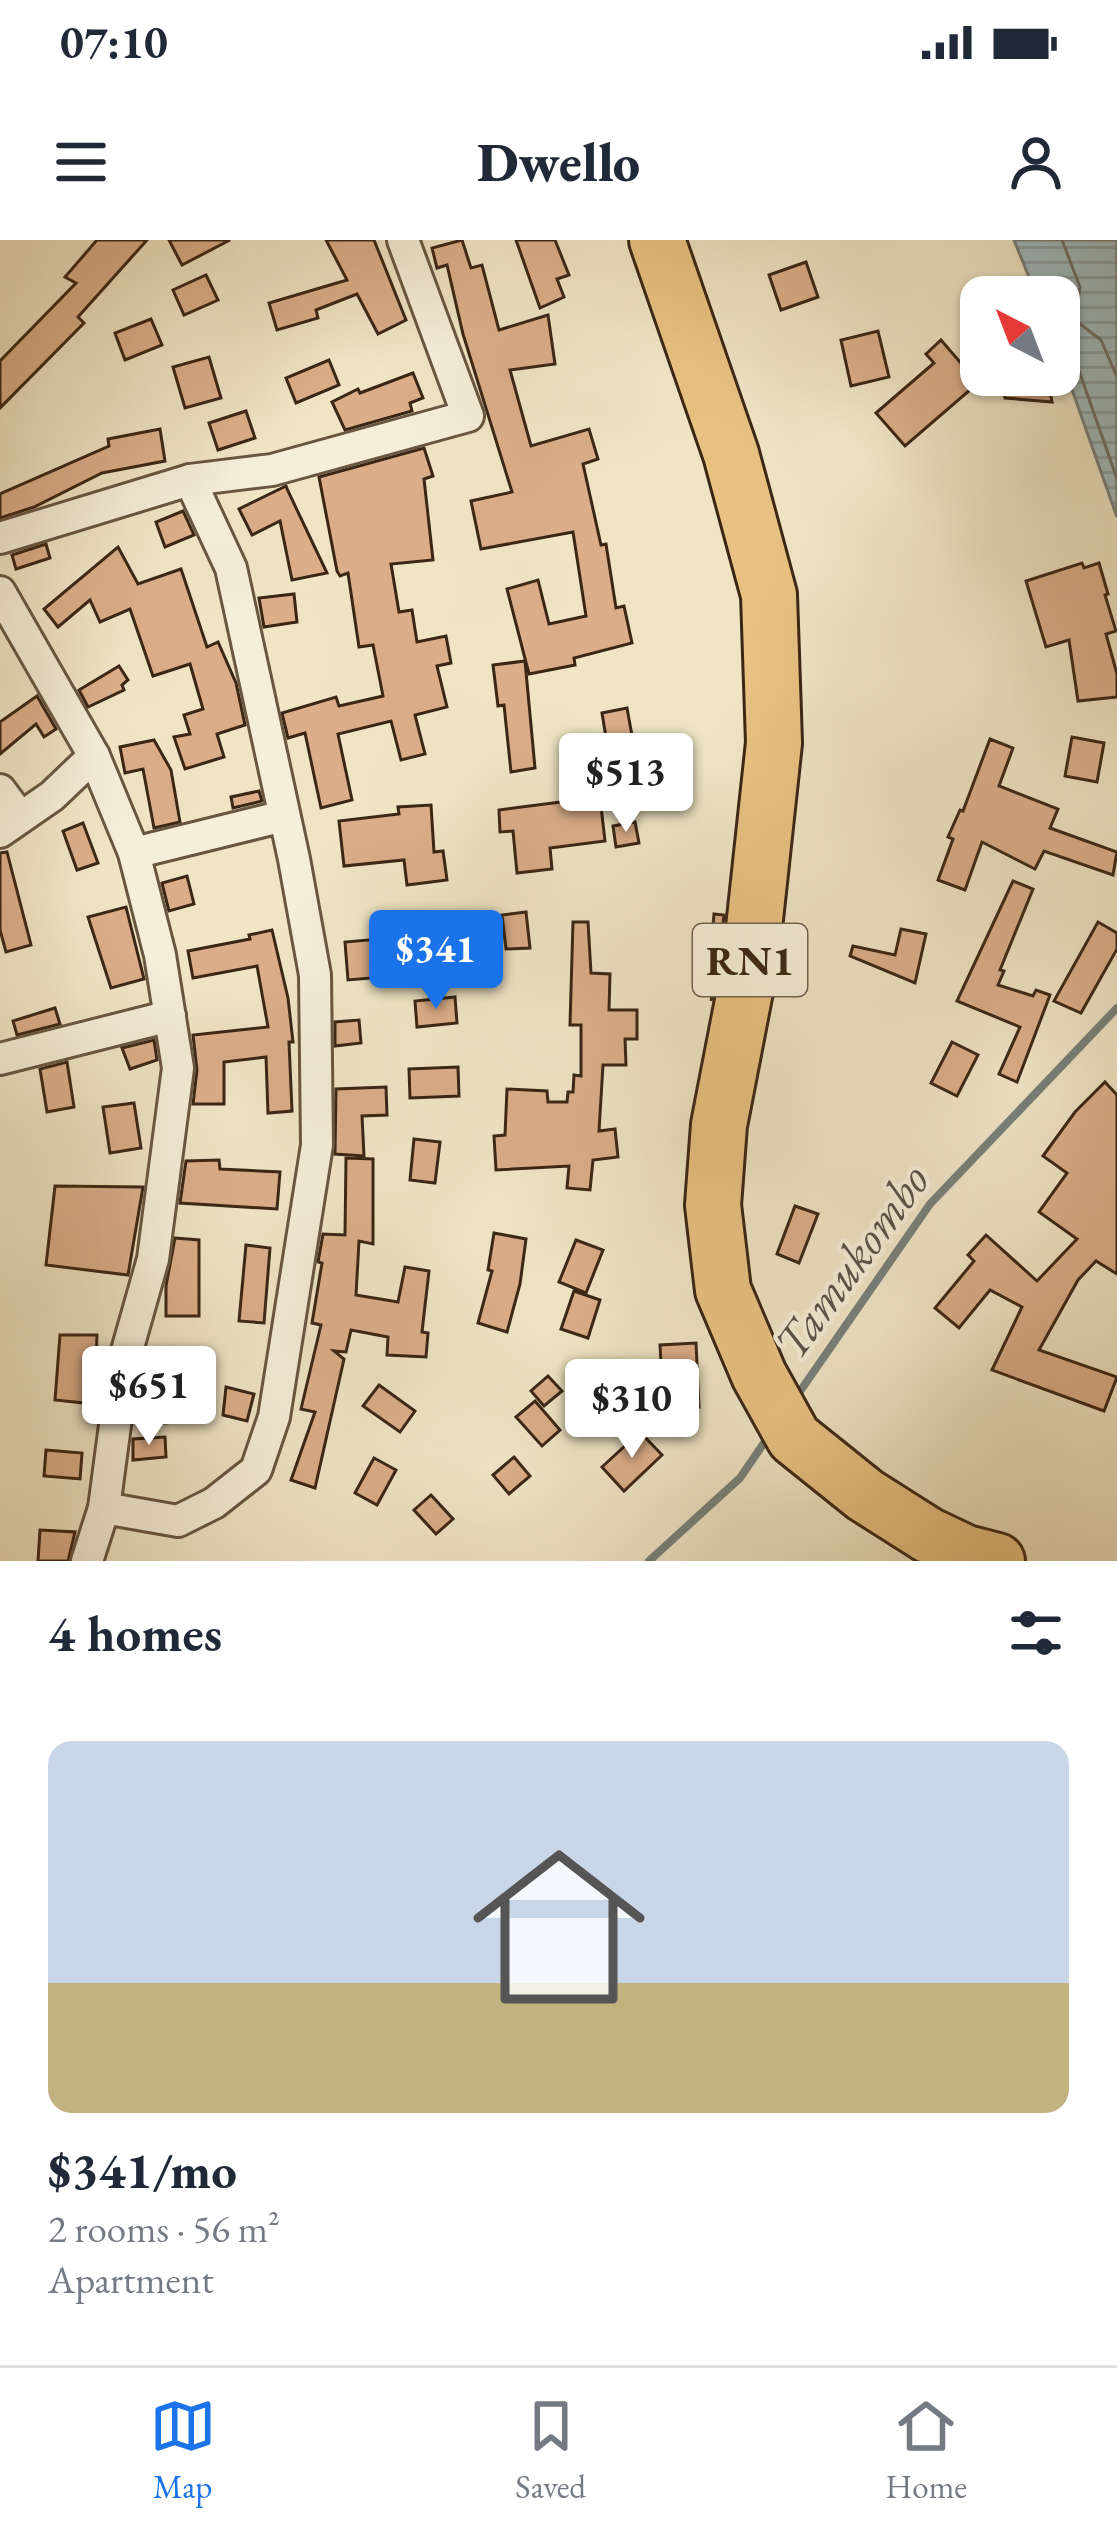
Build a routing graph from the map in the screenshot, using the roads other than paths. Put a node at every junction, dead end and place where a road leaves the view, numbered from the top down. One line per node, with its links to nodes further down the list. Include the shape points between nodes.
1 (403, 240): 3 (street, via 468,416 272,470)
2 (658, 240): 14 (highway, RN1, via 769,595 773,743 750,964 712,1205 723,1290 794,1438 865,1495)
3 (190, 480): 4 (street); 8 (street, via 231,568)
4 (0, 538)
5 (0, 592): 6 (street)
6 (94, 756): 9 (street); 10 (street)
7 (0, 790): 9 (street)
8 (284, 816): 10 (street); 13 (street, via 315,975 316,1144 274,1417 256,1470 214,1503 178,1521)
9 (10, 824)
10 (134, 853): 11 (street)
11 (170, 1016): 12 (street); 13 (street, via 178,1068 153,1259 123,1364)
12 (0, 1059)
13 (104, 1508): 15 (street)
14 (976, 1558)
15 (87, 1561)

